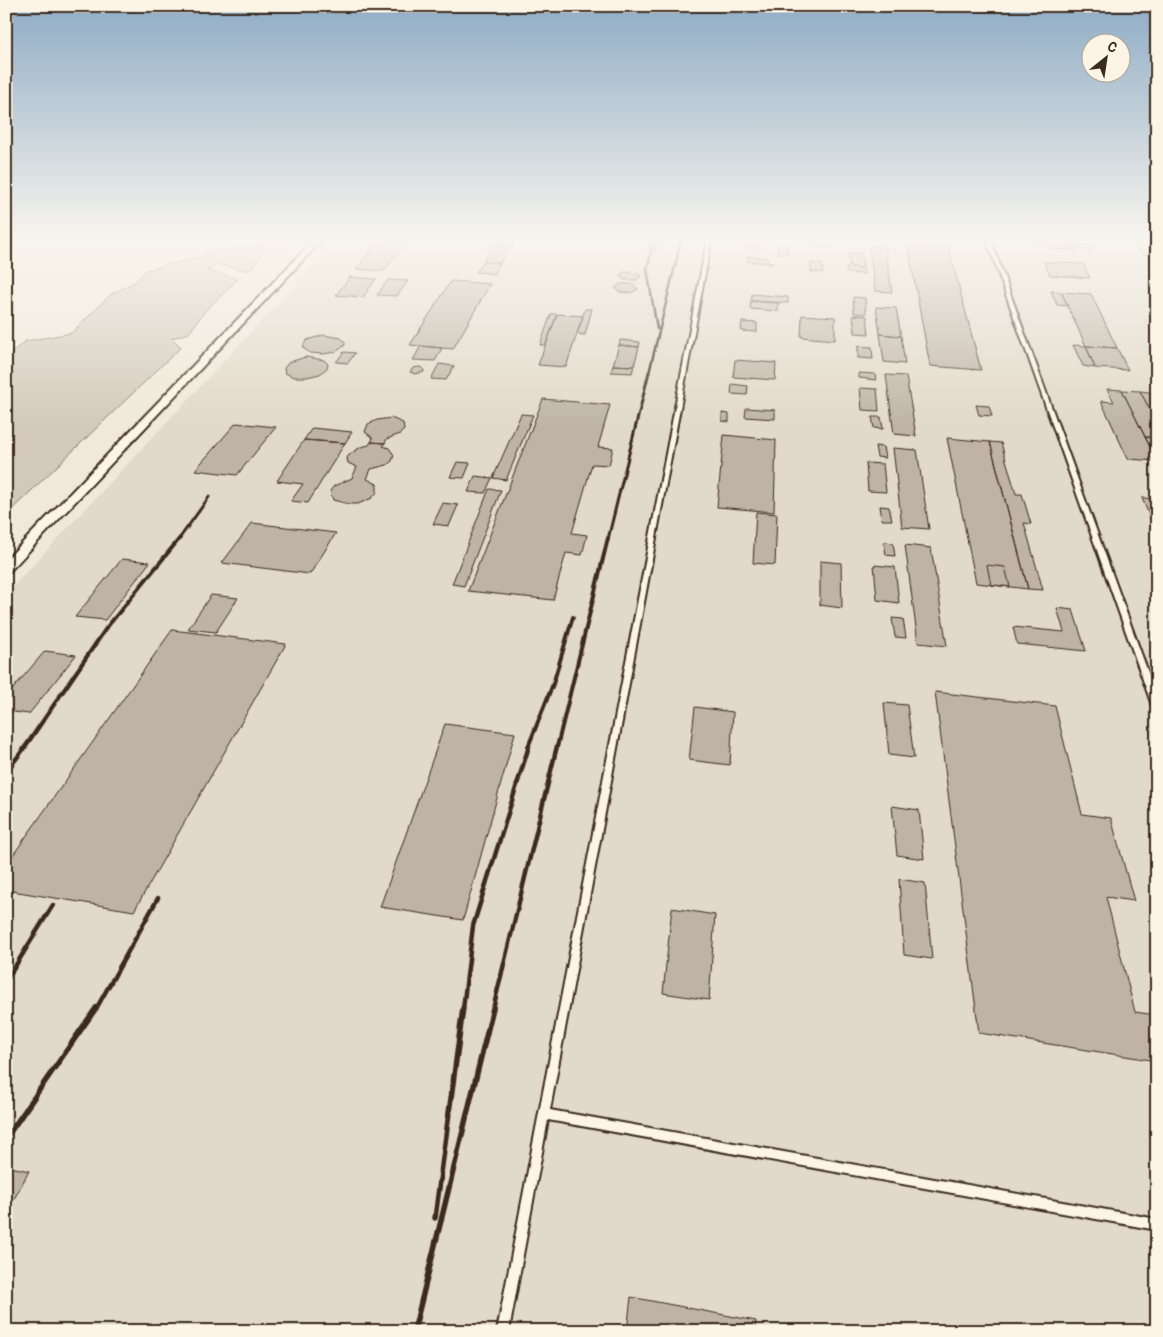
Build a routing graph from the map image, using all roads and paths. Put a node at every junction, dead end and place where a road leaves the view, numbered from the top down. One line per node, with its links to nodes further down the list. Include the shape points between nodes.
1 (258, 303): 4 (street)
2 (697, 303): 6 (lane)
3 (1011, 303): 5 (lane)
4 (6, 568)
5 (1157, 708)
6 (544, 1114): 7 (lane); 8 (lane)
7 (1157, 1225)
8 (503, 1331)

